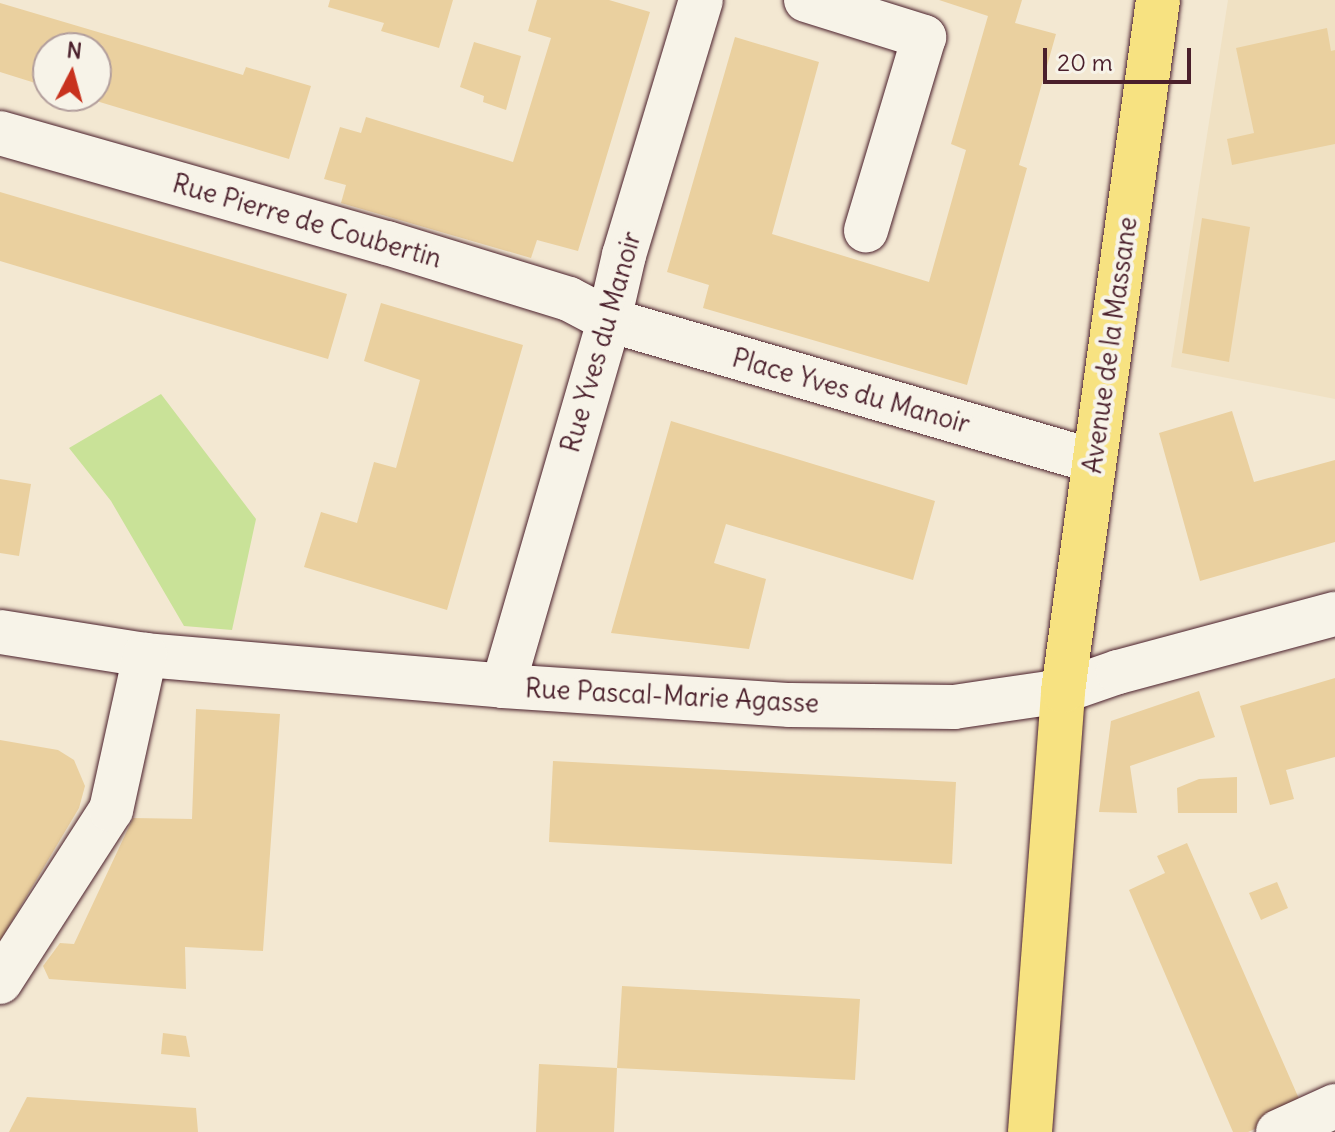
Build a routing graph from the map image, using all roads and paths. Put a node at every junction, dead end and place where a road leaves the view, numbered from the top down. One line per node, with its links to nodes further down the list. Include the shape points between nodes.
1 (701, 0): 6 (street, Rue Yves du Manoir)
2 (806, 0): 5 (street, via 924,37)
3 (1158, 0): 7 (main road, Avenue de la Massane)
4 (0, 133): 6 (street, Rue Pierre de Coubertin, via 569,299)
5 (866, 230)
6 (609, 320): 7 (street, Place Yves du Manoir); 11 (street, Rue Yves du Manoir)
7 (1093, 461): 12 (main road, Avenue de la Massane)
8 (1335, 614): 12 (street, Rue Pascal-Marie Agasse)
9 (0, 632): 10 (street, Rue Pascal-Marie Agasse)
10 (145, 655): 11 (street, Rue Pascal-Marie Agasse); 13 (street, via 111,810)
11 (503, 686): 12 (street, Rue Pascal-Marie Agasse, via 790,705 954,707)
12 (1063, 691): 15 (main road, Avenue de la Massane)
13 (0, 982)
14 (1335, 1106): 16 (street)
15 (1030, 1132)
16 (1278, 1132)

